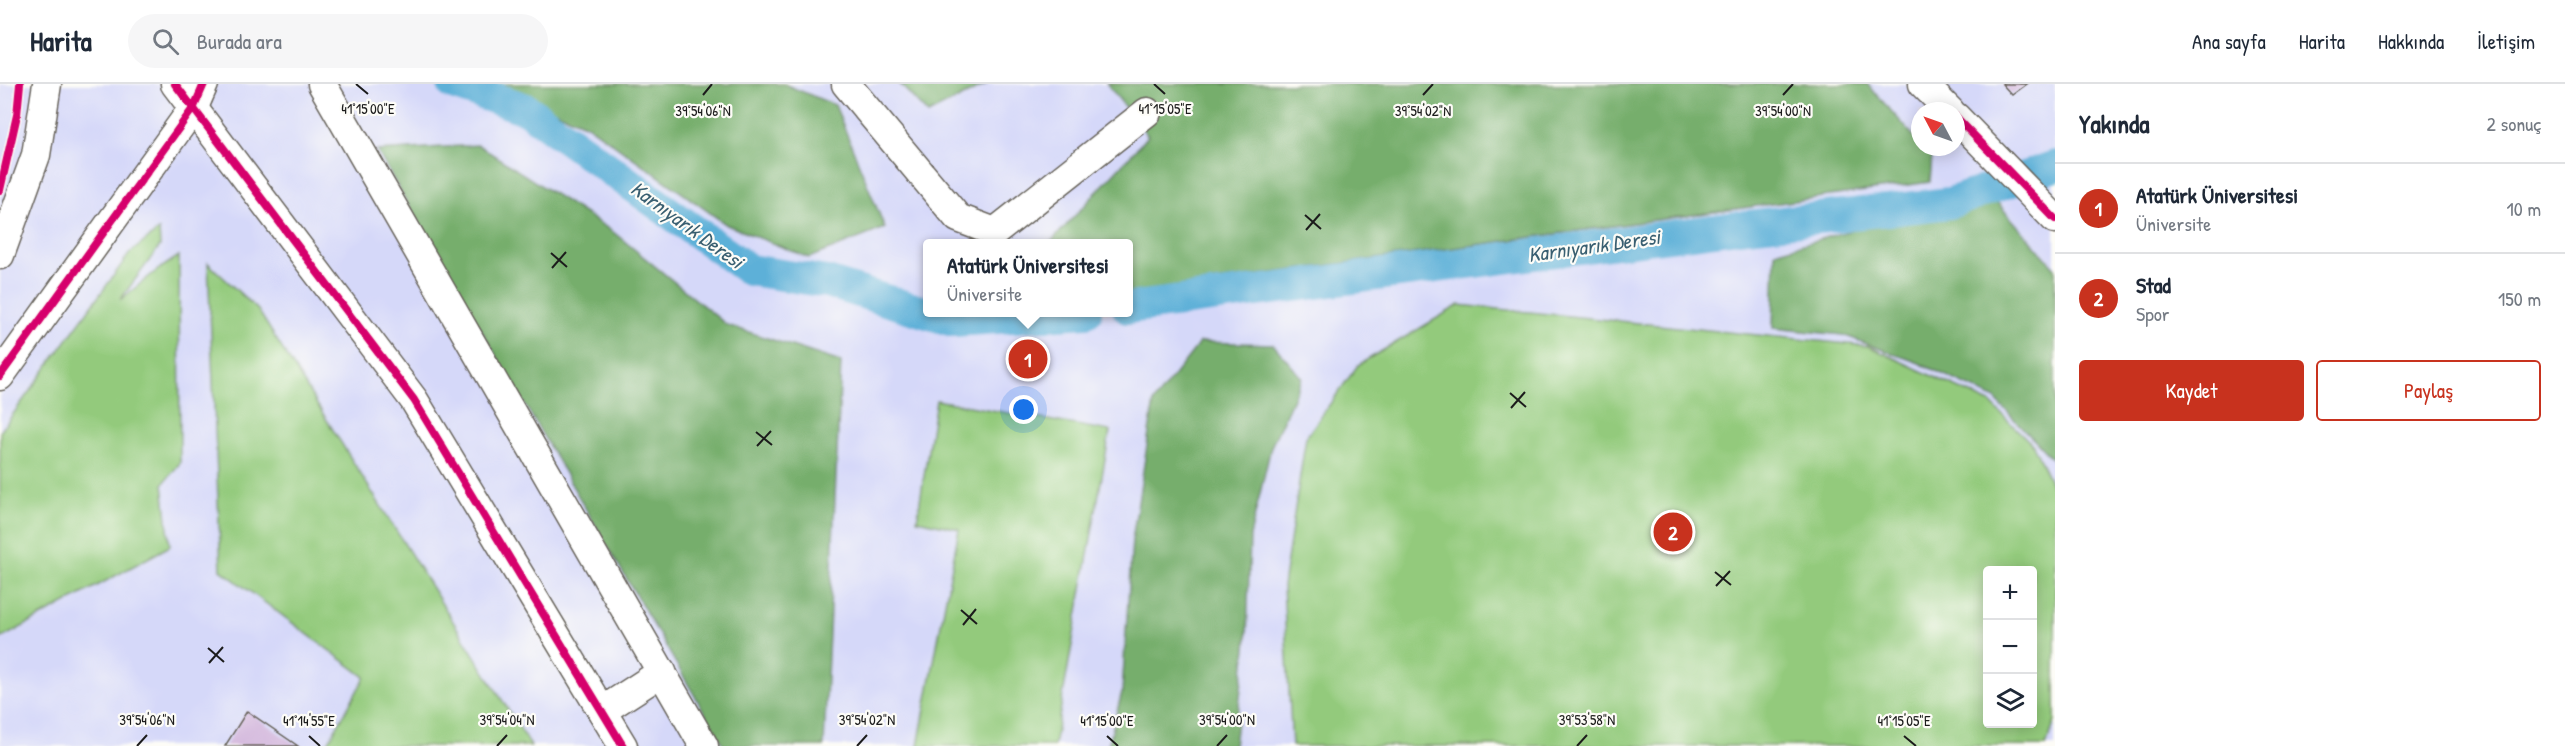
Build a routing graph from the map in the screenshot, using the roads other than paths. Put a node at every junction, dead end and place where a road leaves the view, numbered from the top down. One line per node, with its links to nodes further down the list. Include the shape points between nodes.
1 (47, 84): 11 (street, via 36,155)
2 (175, 84): 6 (street)
3 (322, 84): 13 (street)
4 (846, 84): 8 (street, via 958,218 995,232)
5 (1923, 84): 7 (street)
6 (199, 95): 12 (street); 14 (street, via 414,400)
7 (1941, 102)
8 (1147, 112)
9 (1965, 126): 10 (street)
10 (2055, 219)
11 (0, 255)
12 (0, 376)
13 (662, 672): 14 (street); 16 (street)
14 (602, 711): 15 (street)
15 (623, 746)
16 (705, 746)

